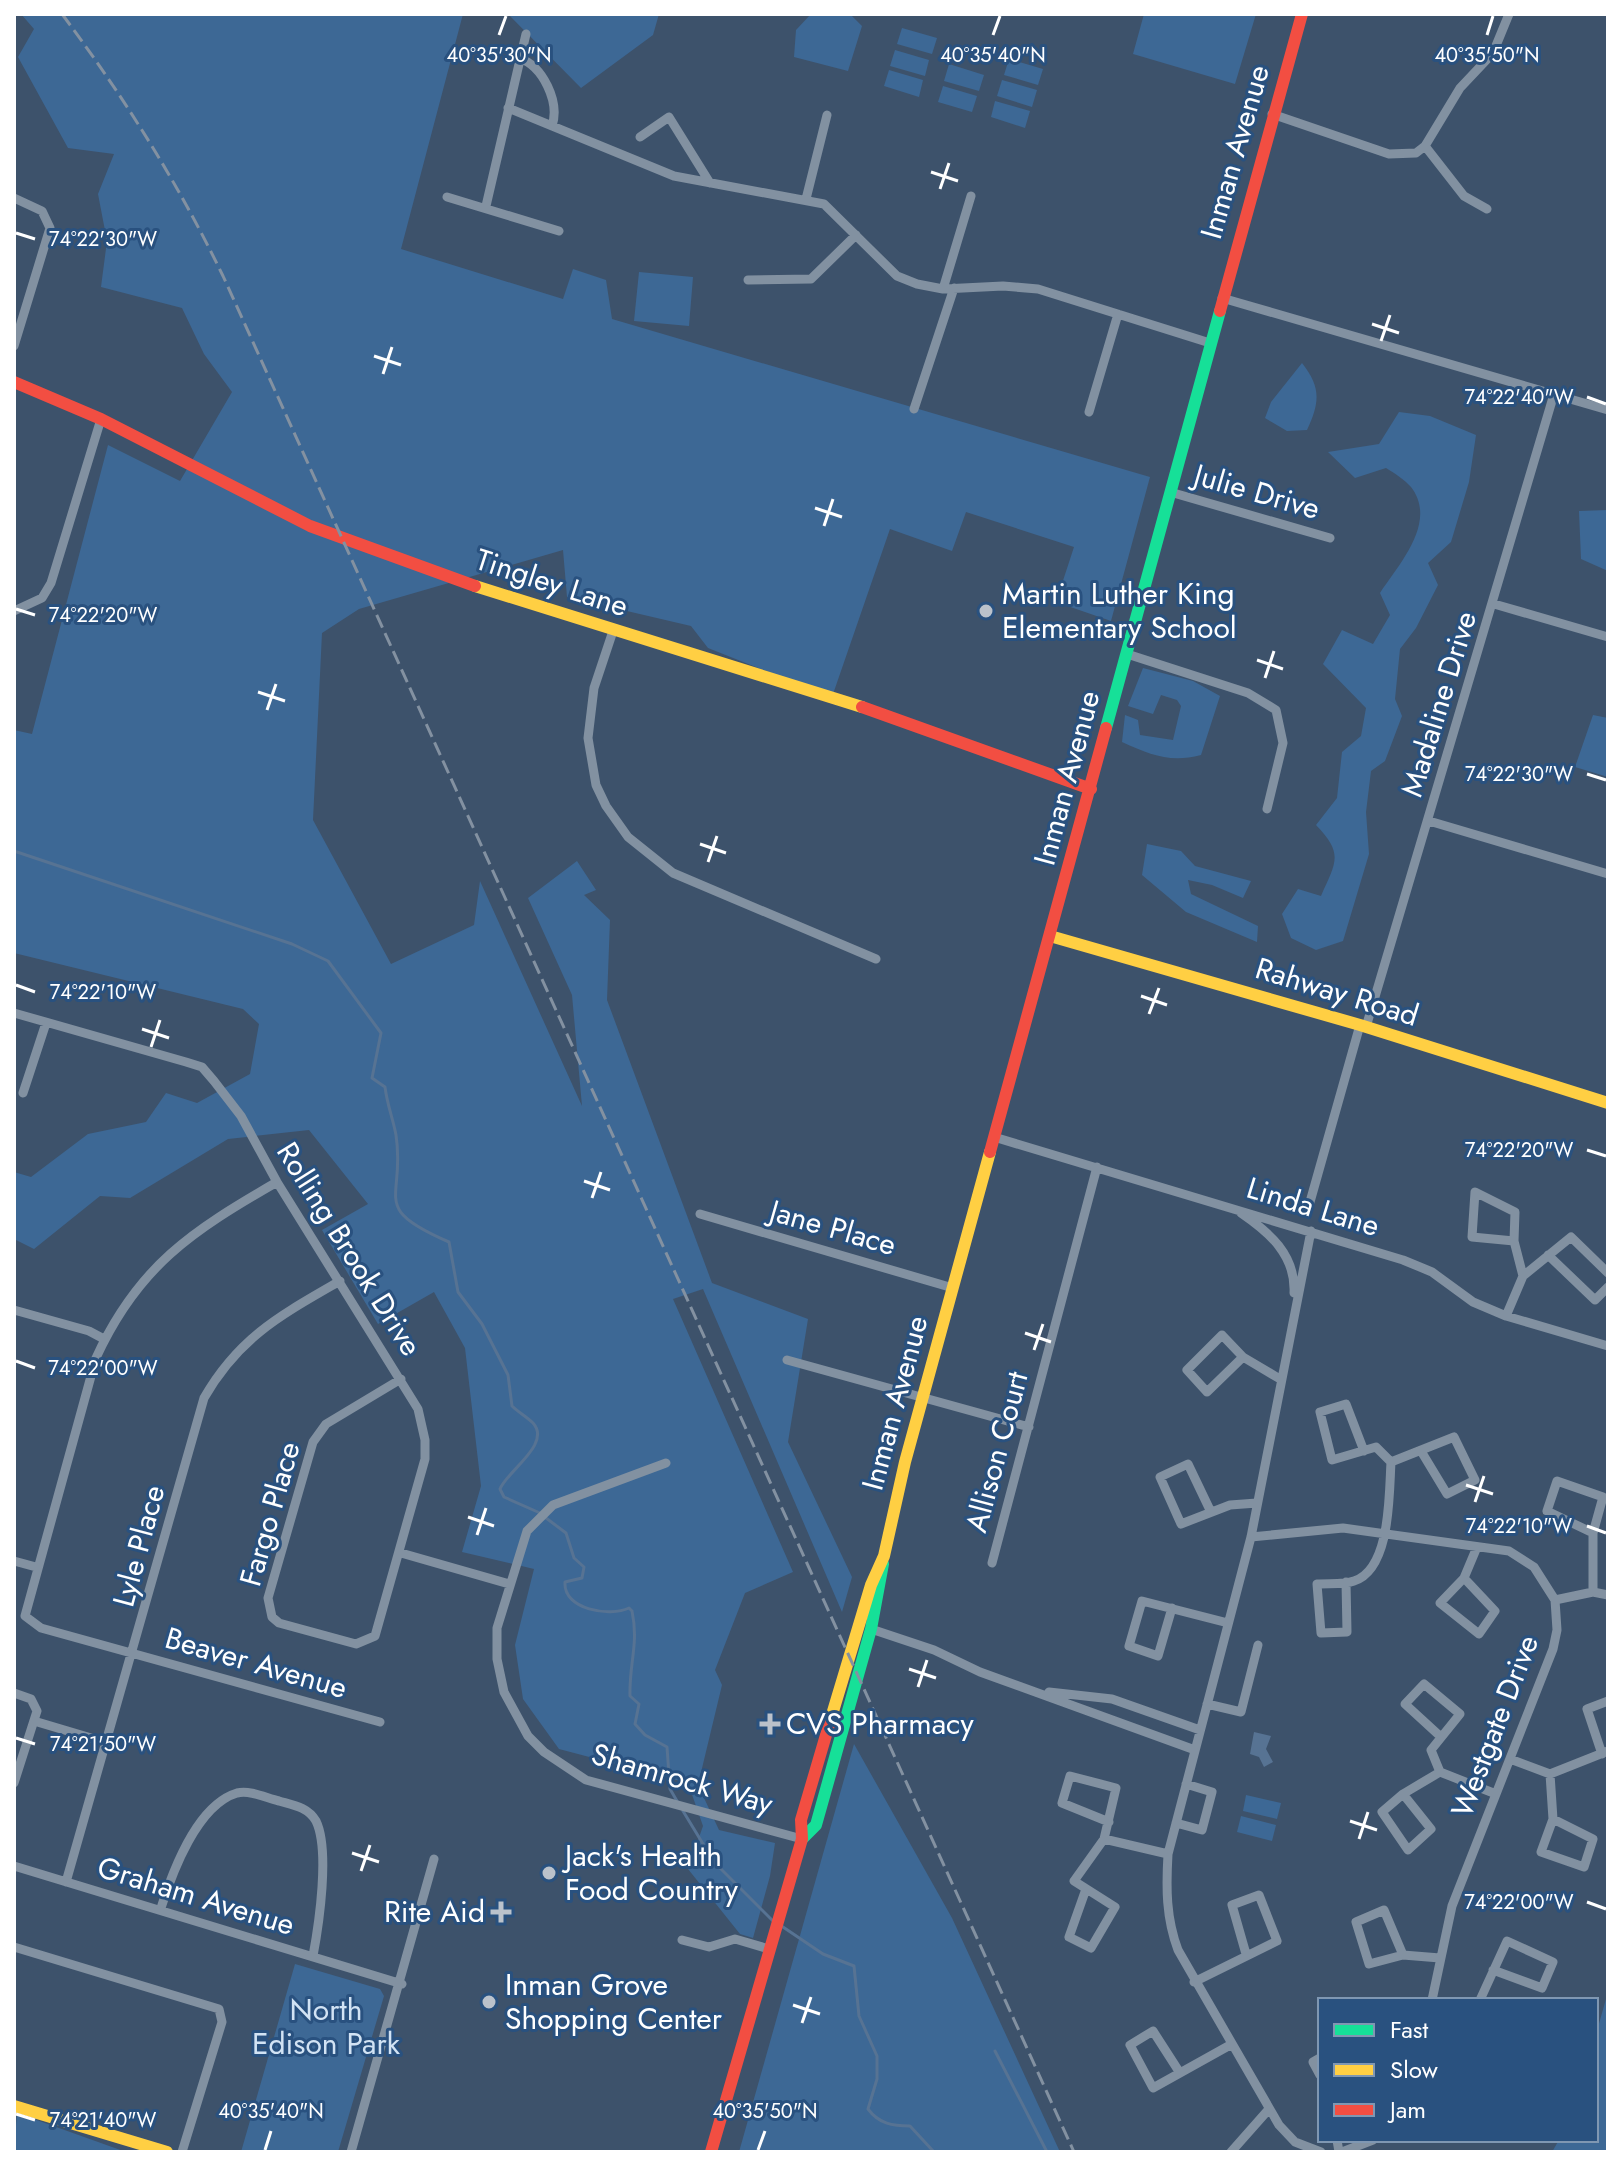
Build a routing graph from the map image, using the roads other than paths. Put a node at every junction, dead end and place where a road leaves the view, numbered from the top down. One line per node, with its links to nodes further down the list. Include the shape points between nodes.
1 (1302, 14): 6 (main road, Inman Avenue)
2 (1509, 14): 10 (street, via 1493,53 1460,88)
3 (526, 34): 4 (street)
4 (519, 58): 5 (street); 8 (street, via 542,73 557,113)
5 (508, 108): 8 (street); 16 (street)
6 (1272, 114): 10 (street, via 1389,154 1416,153); 23 (main road, Inman Avenue)
7 (827, 115): 15 (street)
8 (552, 126): 11 (street, via 674,176)
9 (640, 137): 11 (street, via 669,117)
10 (1425, 146): 17 (street, via 1464,196)
11 (710, 183): 15 (street)
12 (971, 196): 22 (street)
13 (447, 197): 16 (street)
14 (14, 198): 25 (street, via 42,211 50,228)
15 (806, 199): 19 (street, via 824,204)
16 (486, 206): 18 (street)
17 (1487, 209)
18 (559, 231)
19 (856, 235): 20 (street, via 811,279); 22 (street, via 897,276)
20 (748, 280)
21 (954, 288): 22 (street); 26 (street, via 1038,289); 31 (street)
22 (943, 289)
23 (1222, 298): 27 (main road, Inman Avenue); 30 (street)
24 (14, 301): 25 (street)
25 (27, 305): 28 (street)
26 (1118, 314): 27 (street); 33 (street)
27 (1210, 343): 35 (main road, Inman Avenue)
28 (14, 346)
29 (14, 382): 34 (main road, Tingley Lane)
30 (1554, 394): 32 (street); 37 (street, Madaline Drive)
31 (914, 409)
32 (1608, 410)
33 (1089, 412)
34 (101, 419): 38 (street, via 51,583 42,598); 39 (main road, Tingley Lane, via 310,526)
35 (1170, 492): 36 (street, Julie Drive); 41 (main road, Inman Avenue)
36 (1330, 538)
37 (1494, 604): 40 (street); 44 (street, Madaline Drive)
38 (14, 611)
39 (613, 631): 42 (main road, Tingley Lane, via 851,703); 47 (street, via 594,688 588,738 596,785 628,837 673,873)
40 (1608, 637)
41 (1127, 654): 42 (main road, Inman Avenue); 43 (street, via 1248,693 1276,710 1283,743)
42 (1091, 789): 46 (main road, Inman Avenue)
43 (1267, 809)
44 (1429, 821): 45 (street); 50 (street, Madaline Drive)
45 (1608, 874)
46 (1050, 936): 50 (main road, Rahway Road); 53 (main road, Inman Avenue)
47 (876, 959)
48 (14, 1013): 49 (street, Rolling Brook Drive)
49 (46, 1023): 51 (street); 55 (street, Rolling Brook Drive, via 202,1067 241,1116)
50 (1363, 1026): 52 (main road, Rahway Road); 57 (street, Madaline Drive)
51 (23, 1093)
52 (1608, 1103)
53 (994, 1137): 54 (street, Linda Lane); 66 (main road, Inman Avenue)
54 (1097, 1167): 56 (street, Linda Lane); 77 (street, Allison Court)
55 (277, 1182): 64 (street, Rolling Brook Drive); 70 (street, via 176,1245)
56 (1235, 1208): 59 (street, Linda Lane); 69 (street, via 1267,1231 1287,1259 1295,1287)
57 (1308, 1209)
58 (700, 1214): 66 (street, Jane Place)
59 (1311, 1231): 68 (street, Linda Lane, via 1432,1272 1473,1302); 69 (street)
60 (1514, 1241): 60 (street, via 1472,1237 1475,1192 1515,1212); 63 (street)
61 (1548, 1255): 62 (street, via 1571,1237); 63 (street); 65 (street, via 1595,1300)
62 (1608, 1273)
63 (1523, 1276): 68 (street)
64 (340, 1281): 74 (street, Rolling Brook Drive); 104 (street, Lyle Place, via 250,1337 228,1359 204,1398)
65 (1608, 1287)
66 (953, 1288): 76 (main road, Inman Avenue)
67 (14, 1310): 70 (street)
68 (1506, 1316): 71 (street, Linda Lane)
69 (1290, 1326): 75 (street)
70 (104, 1339): 92 (street)
71 (1608, 1346)
72 (1243, 1357): 72 (street, via 1222,1335 1187,1370 1207,1392); 75 (street)
73 (787, 1360): 76 (street)
74 (401, 1379): 88 (street, Rolling Brook Drive, via 418,1409 425,1440); 102 (street, Fargo Place, via 319,1432 268,1598 279,1623)
75 (1280, 1379): 82 (street)
76 (922, 1397): 77 (street); 89 (main road, Inman Avenue)
77 (1029, 1427): 91 (street, Allison Court)
78 (1364, 1451): 78 (street, via 1332,1460 1320,1412 1346,1404); 80 (street, via 1376,1447)
79 (1421, 1451): 79 (street, via 1454,1437 1475,1480 1447,1494); 80 (street)
80 (1391, 1462): 85 (street)
81 (666, 1463): 95 (street, Shamrock Way, via 546,1509 521,1544)
82 (1257, 1503): 83 (street); 86 (street)
83 (1210, 1510): 83 (street, via 1181,1524 1160,1477 1188,1464)
84 (1593, 1533): 84 (street, via 1603,1497 1557,1481 1547,1511); 96 (street)
85 (1386, 1535): 86 (street, Westgate Drive, via 1326,1528); 87 (street, Westgate Drive); 94 (street, via 1370,1572)
86 (1251, 1537): 100 (street)
87 (1477, 1547): 93 (street); 98 (street, Westgate Drive, via 1509,1551 1525,1561 1541,1575)
88 (401, 1553): 95 (street); 102 (street, Rolling Brook Drive, via 380,1626 375,1636)
89 (884, 1556): 101 (main road, Inman Avenue); 126 (main road, Inman Avenue, via 801,1820)
90 (14, 1561): 92 (street)
91 (992, 1563)
92 (36, 1567): 104 (street, Beaver Avenue, via 25,1610 28,1621)
93 (1464, 1578): 93 (street, via 1440,1603 1479,1634 1495,1611)
94 (1346, 1582): 94 (street, via 1317,1584 1321,1633 1347,1632)
95 (509, 1584): 126 (street, Shamrock Way, via 497,1628 497,1659 504,1692 528,1736 544,1752 586,1780)
96 (1593, 1592): 97 (street); 98 (street)
97 (1608, 1595)
98 (1555, 1600): 116 (street, Westgate Drive, via 1553,1649)
99 (1172, 1608): 99 (street, via 1142,1601 1129,1646 1158,1656); 100 (street)
100 (1228, 1623): 108 (street)
101 (871, 1629): 105 (street); 126 (main road, Inman Avenue, via 816,1825)
102 (356, 1644)
103 (1258, 1645): 108 (street, via 1241,1712)
104 (134, 1654): 110 (street, Beaver Avenue); 113 (street, Lyle Place)
105 (1038, 1692): 111 (street, via 1112,1699); 114 (street)
106 (14, 1693): 109 (street, via 36,1704)
107 (1608, 1701): 115 (street, via 1587,1709)
108 (1207, 1704): 111 (street)
109 (34, 1721): 113 (street); 119 (street)
110 (380, 1722)
111 (1200, 1730): 114 (street)
112 (1441, 1737): 112 (street, via 1460,1714 1424,1684 1405,1704); 117 (street, via 1431,1750)
113 (108, 1743): 131 (street, Lyle Place)
114 (1195, 1750): 120 (street)
115 (1605, 1752): 118 (street)
116 (1510, 1759): 118 (street); 122 (street, Westgate Drive)
117 (1440, 1772): 121 (street); 122 (street)
118 (1550, 1774): 123 (street)
119 (14, 1783)
120 (1186, 1784): 125 (street); 125 (street, via 1212,1792 1202,1830)
121 (1403, 1794): 121 (street, via 1431,1829 1408,1850 1382,1812)
122 (1496, 1794): 140 (street, Westgate Drive, via 1452,1906)
123 (1553, 1819): 123 (street, via 1593,1839 1584,1867 1541,1852)
124 (1109, 1822): 124 (street, via 1116,1788 1070,1776 1062,1803); 127 (street)
125 (1176, 1823): 128 (street)
126 (802, 1839): 136 (main road, Inman Avenue)
127 (1104, 1839): 128 (street); 132 (street, via 1074,1881)
128 (1168, 1854): 142 (street, via 1170,1930)
129 (434, 1859): 143 (street)
130 (14, 1866): 131 (street, Graham Avenue)
131 (66, 1882): 133 (street, Graham Avenue)
132 (1086, 1889): 132 (street, via 1115,1907 1091,1948 1069,1937)
133 (161, 1908): 139 (street, Graham Avenue); 139 (street, via 198,1827 227,1798 249,1792 304,1809 320,1832 322,1906)
134 (682, 1940): 136 (street, via 709,1947 735,1939)
135 (14, 1947): 152 (street, via 219,2009 222,2022)
136 (769, 1949): 154 (main road, Inman Avenue)
137 (1246, 1954): 137 (street, via 1277,1941 1259,1895 1232,1905); 142 (street)
138 (1403, 1955): 138 (street, via 1384,1910 1356,1922 1369,1964); 140 (street)
139 (313, 1956): 143 (street, Graham Avenue)
140 (1440, 1958): 144 (street, Westgate Drive)
141 (1493, 1970): 141 (street, via 1507,1941 1553,1962 1542,1988); 145 (street)
142 (1194, 1982): 146 (street)
143 (402, 1984): 153 (street)
144 (1432, 1998)
145 (1481, 1998)
146 (1232, 2044): 147 (street); 149 (street)
147 (1180, 2073): 147 (street, via 1153,2088 1130,2045 1153,2031)
148 (14, 2106): 151 (main road)
149 (1269, 2109): 155 (street); 156 (street, via 1295,2142)
150 (1368, 2142): 157 (street)
151 (167, 2152)
152 (182, 2152)
153 (351, 2152)
154 (711, 2152)
155 (1231, 2152)
156 (1321, 2152)
157 (1341, 2152)

